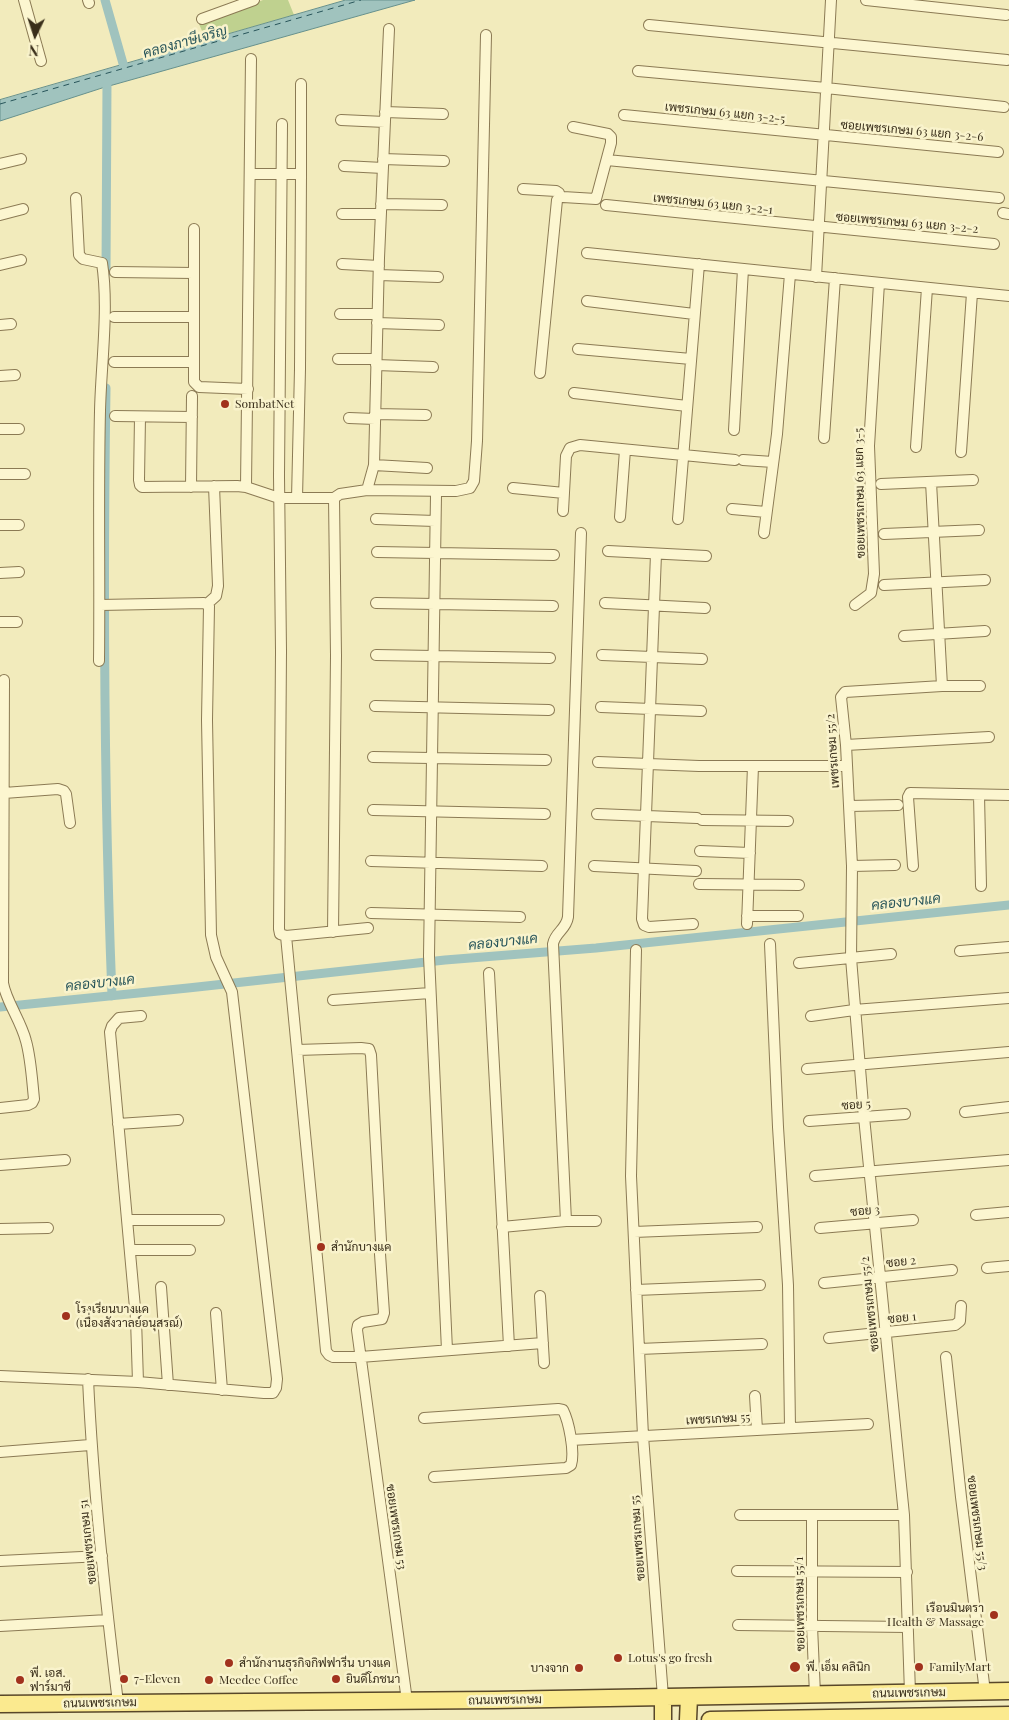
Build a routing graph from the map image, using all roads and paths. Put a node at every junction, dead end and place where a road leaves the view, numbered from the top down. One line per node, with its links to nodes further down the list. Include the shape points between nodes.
1 (24, 0): 13 (street)
2 (254, 0): 6 (street)
3 (831, 0): 10 (street)
4 (866, 0): 5 (street)
5 (1006, 15)
6 (202, 19)
7 (649, 25): 10 (street)
8 (389, 30): 20 (street)
9 (486, 35): 115 (street, via 474,481 470,488 456,491)
10 (829, 42): 12 (street); 16 (street)
11 (250, 59): 32 (street)
12 (1007, 60)
13 (41, 61)
14 (638, 71): 16 (street)
15 (301, 84): 34 (street)
16 (826, 88): 17 (street); 24 (street)
17 (1004, 106)
18 (443, 114): 20 (street)
19 (624, 115): 24 (street, เพชรเกษม 63 แยก 3-2-5)
20 (385, 117): 21 (street); 29 (street)
21 (341, 120)
22 (282, 124): 33 (street)
23 (573, 126): 27 (street, via 611,137)
24 (824, 136): 25 (street, ซอยเพชรเกษม 63 แยก 3-2-6); 35 (street)
25 (998, 152)
26 (21, 159): 30 (street)
27 (607, 160): 35 (street); 37 (street, via 596,200)
28 (444, 161): 29 (street)
29 (383, 163): 31 (street); 43 (street)
30 (0, 164)
31 (344, 166)
32 (250, 174): 33 (street); 85 (street)
33 (282, 174): 34 (street); 118 (street)
34 (302, 174): 119 (street)
35 (821, 181): 39 (street); 46 (street)
36 (523, 190): 37 (street, via 556,190)
37 (560, 197): 82 (street)
38 (76, 198): 150 (street, via 79,255 102,263 104,272)
39 (999, 198)
40 (442, 205): 43 (street)
41 (606, 205): 46 (street, เพชรเกษม 63 แยก 3-2-1)
42 (23, 209): 45 (street)
43 (381, 209): 44 (street); 55 (street)
44 (342, 214)
45 (0, 215)
46 (818, 227): 48 (street, ซอยเพชรเกษม 63 แยก 3-2-2); 60 (street)
47 (194, 229): 57 (street)
48 (994, 244)
49 (587, 253): 52 (street)
50 (21, 260): 53 (street)
51 (342, 264): 55 (street)
52 (698, 264): 54 (street); 68 (street)
53 (0, 265)
54 (744, 269): 58 (street); 97 (street)
55 (379, 271): 59 (street); 71 (street)
56 (115, 272): 57 (street)
57 (194, 273): 70 (street)
58 (790, 274): 60 (street); 103 (street)
59 (438, 277)
60 (816, 277): 61 (street)
61 (835, 278): 62 (street); 98 (street)
62 (879, 283): 63 (street); 151 (street, ซอยเพชรเกษม 63 แยก 3-5, via 869,446 874,574 871,592)
63 (927, 288): 64 (street); 99 (street)
64 (972, 293): 65 (street); 101 (street)
65 (1009, 296)
66 (587, 301): 68 (street)
67 (340, 314): 71 (street)
68 (694, 314): 77 (street)
69 (114, 317): 70 (street)
70 (194, 317): 79 (street)
71 (377, 319): 74 (street); 80 (street)
72 (11, 324): 73 (street)
73 (0, 325)
74 (439, 325)
75 (578, 349): 77 (street)
76 (338, 359): 80 (street)
77 (691, 359): 88 (street)
78 (114, 362): 79 (street)
79 (194, 362): 85 (street, via 196,385)
80 (376, 362): 81 (street); 91 (street)
81 (433, 367)
82 (540, 373)
83 (16, 375): 84 (street)
84 (0, 376)
85 (248, 389): 113 (street)
86 (574, 393): 88 (street)
87 (192, 396): 93 (street)
88 (687, 406): 102 (street)
89 (426, 415): 91 (street)
90 (115, 416): 92 (street)
91 (375, 416): 94 (street); 104 (street)
92 (140, 417): 93 (street); 112 (street, via 140,484 147,488)
93 (192, 417): 112 (street)
94 (349, 418)
95 (0, 429): 96 (street)
96 (19, 429)
97 (734, 430)
98 (824, 438)
99 (916, 447)
100 (626, 450): 102 (street); 116 (street, via 580,445 570,448 566,456); 124 (street)
101 (961, 452)
102 (683, 456): 103 (street); 126 (street)
103 (773, 462): 123 (street)
104 (374, 465): 105 (street); 115 (street)
105 (427, 468)
106 (0, 474): 107 (street)
107 (25, 474)
108 (973, 480): 109 (street)
109 (931, 482): 110 (street); 131 (street)
110 (881, 484)
111 (214, 486): 112 (street); 113 (street); 148 (street, via 218,586 216,596)
112 (191, 487)
113 (246, 487): 118 (street)
114 (513, 488): 116 (street)
115 (367, 490): 120 (street)
116 (564, 493): 122 (street)
117 (436, 495): 127 (street)
118 (279, 498): 119 (street); 223 (street, via 279,929 280,934)
119 (297, 498): 120 (street)
120 (334, 498): 222 (street)
121 (732, 509): 123 (street)
122 (562, 511)
123 (766, 512): 133 (street)
124 (620, 516)
125 (376, 519): 127 (street)
126 (678, 519)
127 (436, 521): 137 (street)
128 (0, 525): 129 (street)
129 (19, 525)
130 (979, 530): 131 (street)
131 (934, 532): 134 (street); 144 (street)
132 (582, 533): 261 (street, via 568,917 564,928 554,939)
133 (764, 533)
134 (884, 534)
135 (608, 551): 138 (street)
136 (377, 552): 137 (street)
137 (435, 552): 139 (street); 149 (street)
138 (656, 554): 140 (street); 153 (street)
139 (554, 555)
140 (706, 556)
141 (19, 572): 142 (street)
142 (0, 573)
143 (985, 580): 144 (street)
144 (936, 583): 145 (street); 158 (street)
145 (884, 585)
146 (376, 603): 149 (street)
147 (605, 603): 153 (street)
148 (207, 604): 150 (street); 297 (street, via 210,924 213,948 232,992 277,1379 273,1393)
149 (434, 604): 152 (street); 162 (street)
150 (100, 605): 166 (street)
151 (855, 605)
152 (553, 606)
153 (654, 606): 154 (street); 163 (street)
154 (705, 608)
155 (0, 622): 156 (street)
156 (17, 622)
157 (985, 631): 158 (street)
158 (939, 634): 159 (street); 168 (street)
159 (904, 636)
160 (376, 654): 162 (street)
161 (602, 655): 163 (street)
162 (433, 656): 164 (street); 171 (street)
163 (652, 657): 165 (street); 173 (street)
164 (550, 658)
165 (702, 659)
166 (99, 661)
167 (4, 680): 177 (street)
168 (942, 686): 169 (street, เพชรเกษม 55/2); 178 (street, เพชรเกษม 55/2, via 843,694)
169 (980, 686)
170 (375, 706): 171 (street)
171 (432, 707): 174 (street); 180 (street)
172 (601, 707): 173 (street)
173 (650, 708): 175 (street); 183 (street)
174 (549, 710)
175 (701, 711)
176 (989, 737): 178 (street)
177 (2, 738): 186 (street)
178 (846, 745): 185 (street, เพชรเกษม 55/2)
179 (374, 757): 180 (street)
180 (431, 758): 181 (street); 192 (street)
181 (546, 760)
182 (598, 762): 183 (street)
183 (648, 764): 184 (street); 195 (street)
184 (753, 766): 185 (street); 196 (street)
185 (846, 766): 190 (street, เพชรเกษม 55/2)
186 (4, 793): 198 (street, via 64,791); 199 (street)
187 (979, 795): 188 (street); 208 (street, via 910,793); 214 (street)
188 (1009, 795)
189 (898, 805): 190 (street)
190 (849, 806): 207 (street, เพชรเกษม 55/2)
191 (373, 810): 192 (street)
192 (430, 811): 193 (street); 203 (street)
193 (545, 814)
194 (597, 814): 195 (street)
195 (646, 816): 196 (street); 209 (street)
196 (752, 821): 197 (street); 201 (street)
197 (788, 821)
198 (70, 822)
199 (2, 847): 229 (street)
200 (700, 851): 201 (street)
201 (750, 853): 212 (street)
202 (372, 862): 203 (street)
203 (430, 863): 205 (street); 217 (street)
204 (895, 865): 207 (street)
205 (542, 866)
206 (594, 866): 209 (street)
207 (852, 866): 216 (street, เพชรเกษม 55/2)
208 (912, 866)
209 (644, 868): 210 (street); 220 (street, via 644,925)
210 (696, 871)
211 (699, 884): 212 (street)
212 (749, 885): 213 (street); 218 (street, via 747,920)
213 (799, 885)
214 (981, 886)
215 (371, 913): 217 (street)
216 (851, 914): 230 (street, ซอยเพชรเกษม 55/2)
217 (429, 915): 219 (street); 233 (street)
218 (798, 916)
219 (520, 917)
220 (693, 924)
221 (368, 928): 222 (street)
222 (334, 932): 223 (street)
223 (286, 936): 239 (street)
224 (770, 944): 301 (street, via 788,1285)
225 (1009, 947): 227 (street)
226 (636, 950): 269 (street, ซอยเพชรเกษม 55, via 631,1176)
227 (960, 951)
228 (891, 954): 230 (street)
229 (2, 957): 244 (street, via 7,996 27,1042 34,1099 32,1103)
230 (851, 958): 231 (street); 236 (street, ซอยเพชรเกษม 55/2)
231 (799, 964)
232 (489, 973): 264 (street)
233 (430, 992): 235 (street); 289 (street)
234 (1009, 998): 236 (street)
235 (333, 1000)
236 (854, 1010): 238 (street); 241 (street, ซอยเพชรเกษม 55/2)
237 (141, 1016): 250 (street, via 118,1018 110,1032)
238 (811, 1016)
239 (297, 1050): 290 (street, via 326,1352 333,1357); 290 (street, ซอยเพชรเกษม 53, via 361,1048 369,1049 372,1055 384,1313 382,1319 358,1325)
240 (1009, 1052): 241 (street)
241 (860, 1064): 242 (street); 247 (street, ซอยเพชรเกษม 55/2)
242 (807, 1069)
243 (1009, 1107): 245 (street)
244 (0, 1108)
245 (965, 1112)
246 (905, 1114): 247 (street, ซอย 5)
247 (864, 1117): 249 (street, ซอย 5); 254 (street, ซอยเพชรเกษม 55/2)
248 (178, 1120): 250 (street)
249 (809, 1121)
250 (118, 1124): 258 (street)
251 (65, 1160): 253 (street)
252 (1009, 1160): 254 (street)
253 (0, 1165)
254 (869, 1172): 255 (street); 263 (street, ซอยเพชรเกษม 55/2)
255 (815, 1176)
256 (1009, 1212): 257 (street)
257 (976, 1215)
258 (128, 1220): 259 (street); 270 (street)
259 (219, 1220)
260 (913, 1220): 263 (street, ซอย 3)
261 (566, 1221): 262 (street); 264 (street)
262 (596, 1221)
263 (874, 1223): 267 (street, ซอย 3); 275 (street, ซอยเพชรเกษม 55/2)
264 (502, 1227): 287 (street)
265 (758, 1227): 269 (street)
266 (48, 1228): 268 (street)
267 (820, 1228)
268 (0, 1229)
269 (634, 1232): 279 (street, ซอยเพชรเกษม 55)
270 (130, 1250): 271 (street); 295 (street)
271 (190, 1250)
272 (1009, 1266): 273 (street)
273 (986, 1268)
274 (952, 1270): 275 (street, ซอย 2)
275 (880, 1277): 276 (street, ซอย 2); 283 (street, ซอยเพชรเกษม 55/2)
276 (824, 1283)
277 (760, 1285): 279 (street)
278 (161, 1287): 296 (street)
279 (636, 1290): 288 (street, ซอยเพชรเกษม 55)
280 (540, 1296): 285 (street)
281 (961, 1306): 283 (street, ซอย 1, via 960,1321 955,1325)
282 (216, 1312): 297 (street)
283 (886, 1332): 284 (street, ซอย 1); 310 (street, ซอยเพชรเกษม 55/2)
284 (829, 1338)
285 (543, 1343): 287 (street); 292 (street)
286 (762, 1344): 288 (street)
287 (509, 1346): 289 (street)
288 (639, 1349): 303 (street, ซอยเพชรเกษม 55)
289 (446, 1350): 290 (street)
290 (360, 1357): 328 (street, ซอยเพชรเกษม 53)
291 (946, 1357): 323 (street, ซอยเพชรเกษม 55/3)
292 (544, 1363)
293 (0, 1376): 294 (street)
294 (88, 1379): 295 (street); 305 (street, ซอยเพชรเกษม 51)
295 (138, 1382): 296 (street)
296 (168, 1385): 297 (street)
297 (222, 1390)
298 (755, 1396): 302 (street)
299 (424, 1418): 304 (street, via 558,1409 565,1414)
300 (868, 1424): 301 (street, เพชรเกษม 55)
301 (790, 1428): 302 (street, เพชรเกษม 55)
302 (757, 1430): 303 (street, เพชรเกษม 55)
303 (643, 1436): 304 (street, เพชรเกษม 55); 326 (street, ซอยเพชรเกษม 55)
304 (571, 1440): 307 (street, via 573,1460 566,1468)
305 (90, 1445): 306 (street); 311 (street, ซอยเพชรเกษม 51)
306 (0, 1452)
307 (434, 1476)
308 (812, 1514): 309 (street); 310 (street); 314 (street, ซอยเพชรเกษม 55/1)
309 (740, 1515)
310 (904, 1515): 315 (street, ซอยเพชรเกษม 55/2)
311 (102, 1556): 312 (street); 316 (street, ซอยเพชรเกษม 51)
312 (0, 1561)
313 (737, 1571): 314 (street)
314 (812, 1571): 315 (street); 319 (street, ซอยเพชรเกษม 55/1)
315 (906, 1572): 320 (street, ซอยเพชรเกษม 55/2)
316 (108, 1620): 318 (street); 329 (street, ซอยเพชรเกษม 51)
317 (738, 1625): 319 (street)
318 (0, 1626)
319 (812, 1626): 320 (street); 325 (street, ซอยเพชรเกษม 55/1)
320 (908, 1627): 324 (street, ซอยเพชรเกษม 55/2)
321 (1009, 1691): 323 (main road, ถนนเพชรเกษม)
322 (931, 1692): 323 (main road, ถนนเพชรเกษม); 324 (main road, ถนนเพชรเกษม); 332 (main road)
323 (985, 1692)
324 (910, 1693): 325 (main road, ถนนเพชรเกษม)
325 (815, 1694): 327 (main road, ถนนเพชรเกษม)
326 (663, 1697): 327 (main road, ถนนเพชรเกษม); 328 (main road, ถนนเพชรเกษม); 334 (main road)
327 (689, 1697): 335 (main road)
328 (407, 1701): 329 (main road, ถนนเพชรเกษม)
329 (118, 1703): 330 (main road, ถนนเพชรเกษม)
330 (0, 1704)
331 (1009, 1715): 332 (main road, ถนนเพชรเกษม)
332 (934, 1716): 333 (main road, ถนนเพชรเกษม)
333 (806, 1719): 336 (main road, ถนนเพชรเกษม)
334 (663, 1720)
335 (688, 1720)
336 (710, 1720)

